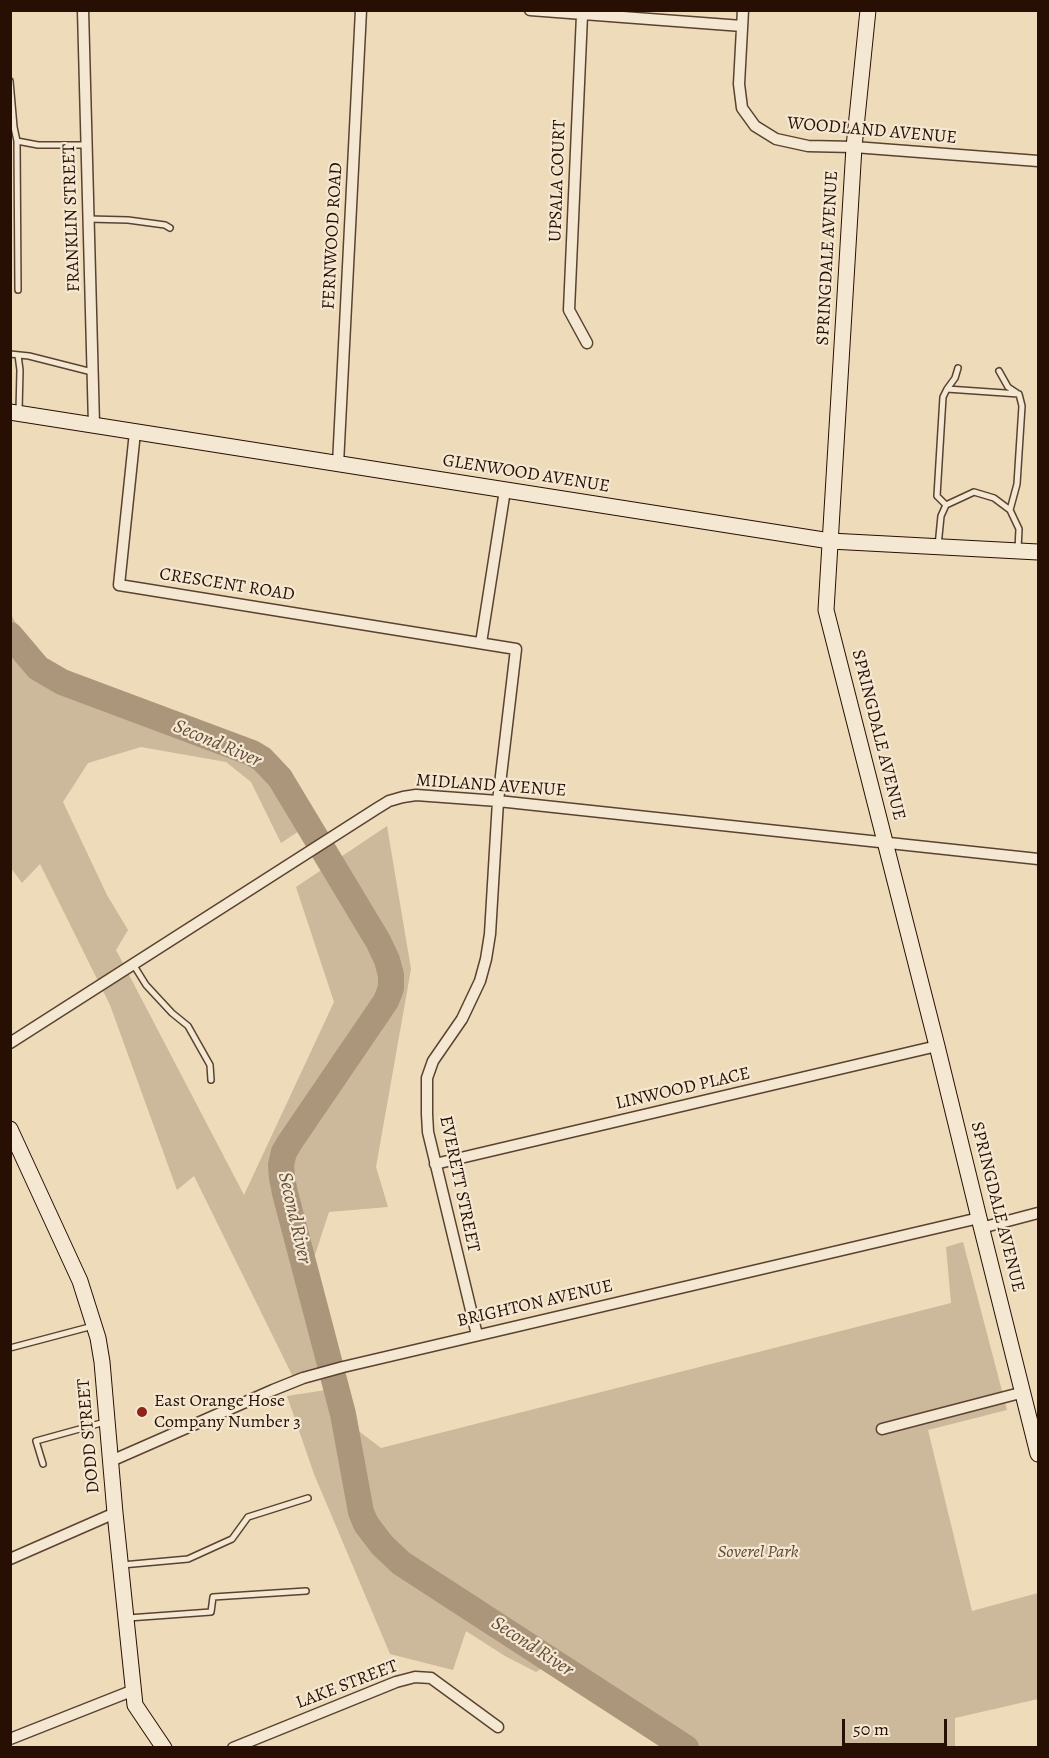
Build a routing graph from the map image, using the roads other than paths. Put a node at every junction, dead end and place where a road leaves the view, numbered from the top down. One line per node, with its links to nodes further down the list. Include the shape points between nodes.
1 (82, 10): 10 (street, FRANKLIN STREET)
2 (361, 10): 27 (street, FERNWOOD ROAD)
3 (530, 10): 6 (street)
4 (743, 10): 7 (street, WOODLAND AVENUE)
5 (868, 10): 11 (street, SPRINGDALE AVENUE)
6 (582, 15): 7 (street); 16 (street, UPSALA COURT, via 569,310)
7 (742, 26): 11 (street, WOODLAND AVENUE, via 742,108 755,126 776,139 808,146)
8 (10, 81): 9 (lane)
9 (17, 141): 10 (lane); 15 (lane)
10 (86, 145): 13 (street, FRANKLIN STREET)
11 (854, 147): 12 (street, WOODLAND AVENUE); 31 (street, SPRINGDALE AVENUE)
12 (1038, 161)
13 (88, 219): 14 (lane, via 128,220); 21 (street, FRANKLIN STREET)
14 (170, 228)
15 (18, 290)
16 (587, 343)
17 (10, 354): 18 (lane)
18 (18, 355): 21 (lane); 24 (lane)
19 (958, 368): 22 (lane)
20 (999, 371): 23 (lane, via 1008,387)
21 (92, 372): 25 (street, FRANKLIN STREET)
22 (947, 388): 23 (lane); 29 (lane, via 943,396 937,496)
23 (1019, 394): 30 (lane, via 1022,406 1017,484)
24 (15, 412): 25 (street, GLENWOOD AVENUE)
25 (94, 425): 26 (street, GLENWOOD AVENUE)
26 (135, 432): 27 (street, GLENWOOD AVENUE); 35 (street, CRESCENT ROAD, via 119,585)
27 (338, 464): 28 (street, GLENWOOD AVENUE)
28 (505, 490): 31 (street, GLENWOOD AVENUE); 35 (street)
29 (946, 505): 30 (lane, via 974,492 994,498); 32 (lane)
30 (1010, 510): 33 (lane, via 1019,529)
31 (830, 541): 32 (street, GLENWOOD AVENUE); 37 (street, SPRINGDALE AVENUE, via 826,610)
32 (938, 547): 33 (street, GLENWOOD AVENUE)
33 (1018, 551): 34 (street, GLENWOOD AVENUE)
34 (1038, 552)
35 (481, 643): 36 (street, EVERETT STREET, via 516,648)
36 (498, 801): 37 (street, MIDLAND AVENUE); 39 (street, MIDLAND AVENUE, via 416,795 382,805); 44 (street, EVERETT STREET, via 486,959 462,1019 432,1061 427,1078 428,1132)
37 (885, 842): 38 (street, MIDLAND AVENUE); 41 (street, SPRINGDALE AVENUE)
38 (1038, 859)
39 (133, 964): 40 (street, MIDLAND AVENUE); 42 (lane, via 146,986 188,1026 210,1065)
40 (10, 1043)
41 (937, 1046): 44 (street, LINWOOD PLACE); 46 (street, SPRINGDALE AVENUE)
42 (211, 1080)
43 (10, 1129): 47 (street, DODD STREET, via 80,1281)
44 (435, 1164): 48 (street, EVERETT STREET)
45 (1038, 1213): 46 (street, BRIGHTON AVENUE)
46 (980, 1223): 48 (street, BRIGHTON AVENUE); 50 (street, SPRINGDALE AVENUE)
47 (94, 1326): 49 (lane); 51 (street, DODD STREET, via 102,1362)
48 (477, 1335): 54 (street, BRIGHTON AVENUE, via 320,1373)
49 (10, 1348)
50 (1024, 1392): 52 (street); 53 (street, SPRINGDALE AVENUE)
51 (107, 1422): 54 (street, DODD STREET); 55 (lane, via 36,1441)
52 (882, 1429)
53 (1038, 1454)
54 (111, 1461): 57 (street, DODD STREET)
55 (43, 1464)
56 (308, 1498): 59 (lane, via 248,1517 232,1539 188,1559)
57 (115, 1513): 58 (street); 59 (street, DODD STREET)
58 (10, 1560)
59 (121, 1565): 61 (street, DODD STREET)
60 (306, 1591): 61 (lane, via 213,1597 211,1612)
61 (126, 1619): 62 (street, DODD STREET)
62 (134, 1690): 64 (street); 65 (street, DODD STREET, via 135,1705)
63 (498, 1727): 66 (street, LAKE STREET, via 430,1678 415,1677)
64 (10, 1739)
65 (164, 1748)
66 (232, 1748)

